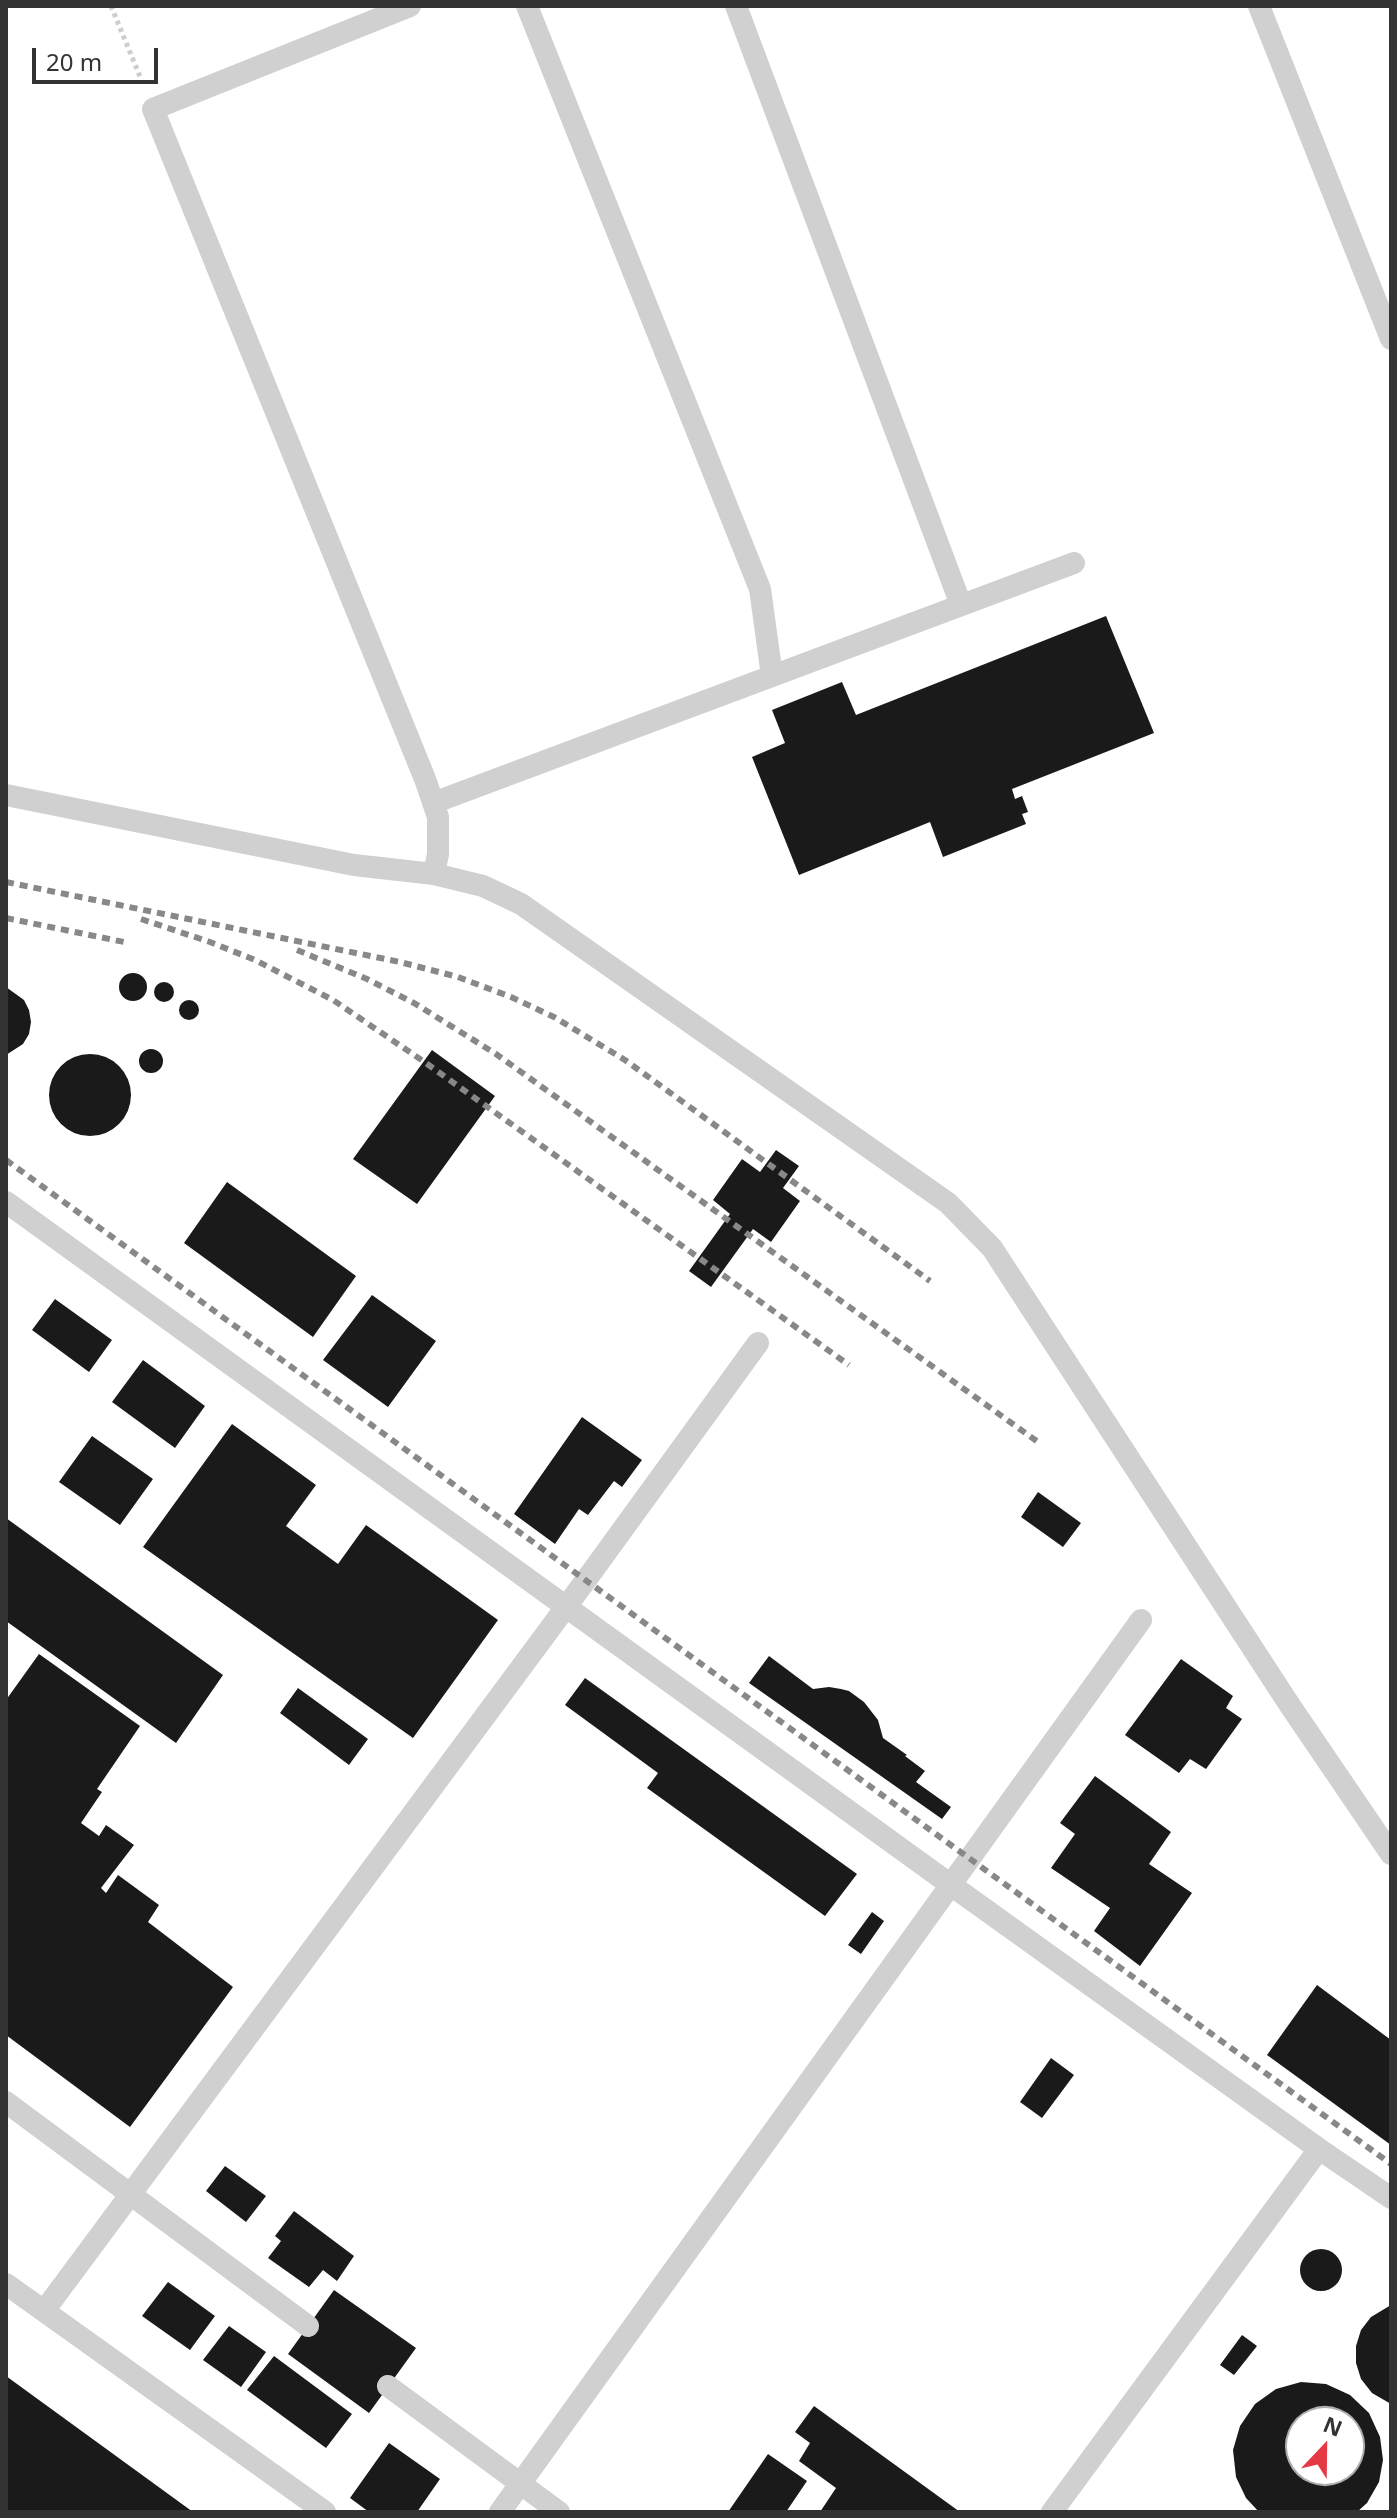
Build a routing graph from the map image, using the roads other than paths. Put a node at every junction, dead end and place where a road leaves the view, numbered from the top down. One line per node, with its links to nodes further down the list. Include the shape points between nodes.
1 (410, 6): 10 (lane, via 153,109)
2 (527, 6): 8 (lane, via 760,589)
3 (736, 6): 7 (lane)
4 (1259, 6): 5 (lane)
5 (1391, 339)
6 (1074, 563): 7 (lane)
7 (961, 605): 8 (lane)
8 (772, 676): 10 (lane)
9 (6, 795): 11 (lane, via 354,865)
10 (433, 803): 11 (lane, via 438,817)
11 (434, 874): 16 (lane, via 483,886 521,904 948,1203 992,1248)
12 (6, 1202): 14 (lane)
13 (758, 1343): 14 (lane)
14 (565, 1607): 17 (lane); 20 (lane)
15 (1141, 1620): 17 (lane)
16 (1391, 1854)
17 (951, 1885): 19 (lane); 26 (lane)
18 (6, 2102): 20 (lane)
19 (1319, 2149): 21 (lane); 30 (lane)
20 (130, 2195): 23 (lane); 24 (lane)
21 (1391, 2198)
22 (6, 2284): 23 (lane)
23 (44, 2311): 27 (lane)
24 (308, 2326)
25 (388, 2386): 26 (lane)
26 (520, 2484): 28 (lane); 29 (lane)
27 (325, 2512)
28 (500, 2512)
29 (559, 2512)
30 (1052, 2512)

